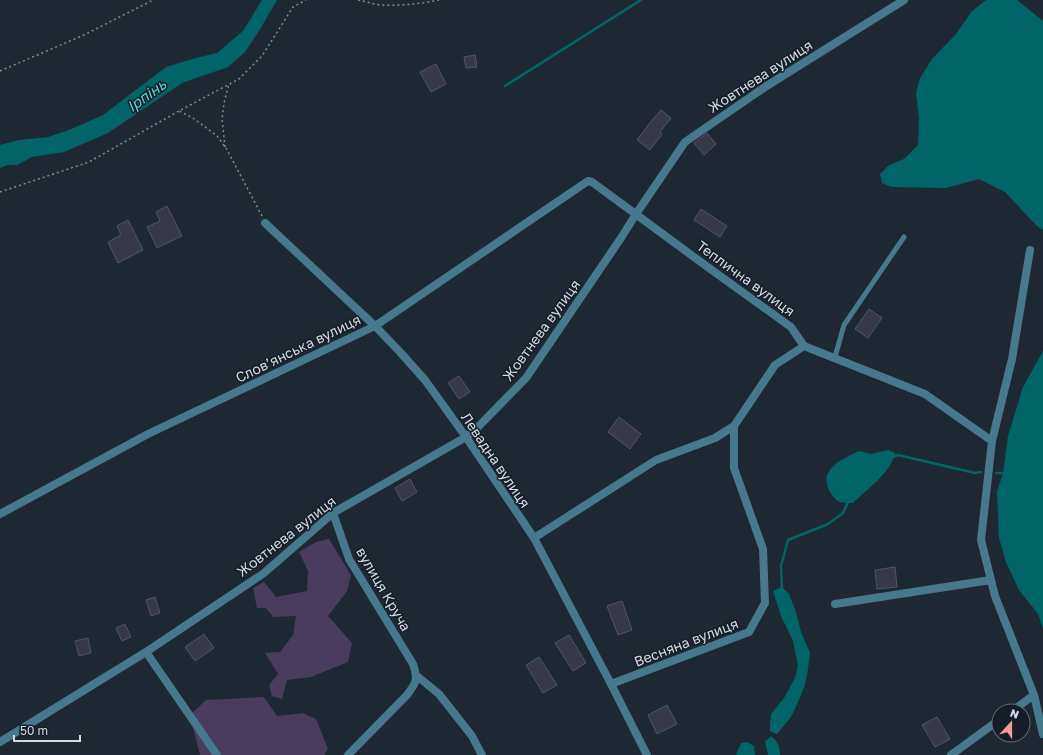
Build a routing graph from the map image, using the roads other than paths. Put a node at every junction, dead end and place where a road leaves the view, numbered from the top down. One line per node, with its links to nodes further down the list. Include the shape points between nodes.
1 (904, 0): 3 (street, Жовтнева вулиця, via 765,87 685,142)
2 (592, 182): 3 (street, Теплична вулиця); 7 (street, Словʼянська вулиця, via 584,183)
3 (636, 214): 8 (street, Теплична вулиця, via 791,327); 11 (street, Жовтнева вулиця, via 526,378)
4 (265, 223): 7 (street, Левадна вулиця)
5 (904, 237): 9 (lane, via 844,325)
6 (1030, 250): 12 (street, via 1012,360)
7 (375, 326): 11 (street, Левадна вулиця, via 425,380); 14 (street, Словʼянська вулиця, via 148,434)
8 (804, 346): 9 (street); 10 (street, via 775,365)
9 (835, 357): 12 (street, via 925,394)
10 (734, 426): 15 (street, via 714,438 656,460); 20 (street, Весняна вулиця, via 734,468 763,549 765,603 750,632)
11 (466, 437): 13 (street, Жовтнева вулиця); 15 (street, Левадна вулиця)
12 (992, 441): 16 (street, via 981,540)
13 (333, 513): 18 (street, Жовтнева вулиця, via 264,573); 19 (street, вулиця Круча, via 349,559 413,664)
14 (0, 514)
15 (534, 538): 20 (street, Левадна вулиця)
16 (991, 580): 17 (street); 21 (street)
17 (835, 604)
18 (146, 652): 25 (street, Жовтнева вулиця); 26 (street)
19 (417, 676): 27 (street, via 407,695); 28 (street, вулиця Круча, via 439,694 472,736)
20 (612, 684): 29 (street, Левадна вулиця)
21 (1034, 695): 22 (street); 24 (street)
22 (1023, 703)
23 (991, 726): 30 (street)
24 (1043, 734)
25 (0, 742)
26 (217, 755)
27 (348, 755)
28 (482, 755)
29 (648, 755)
30 (951, 755)

